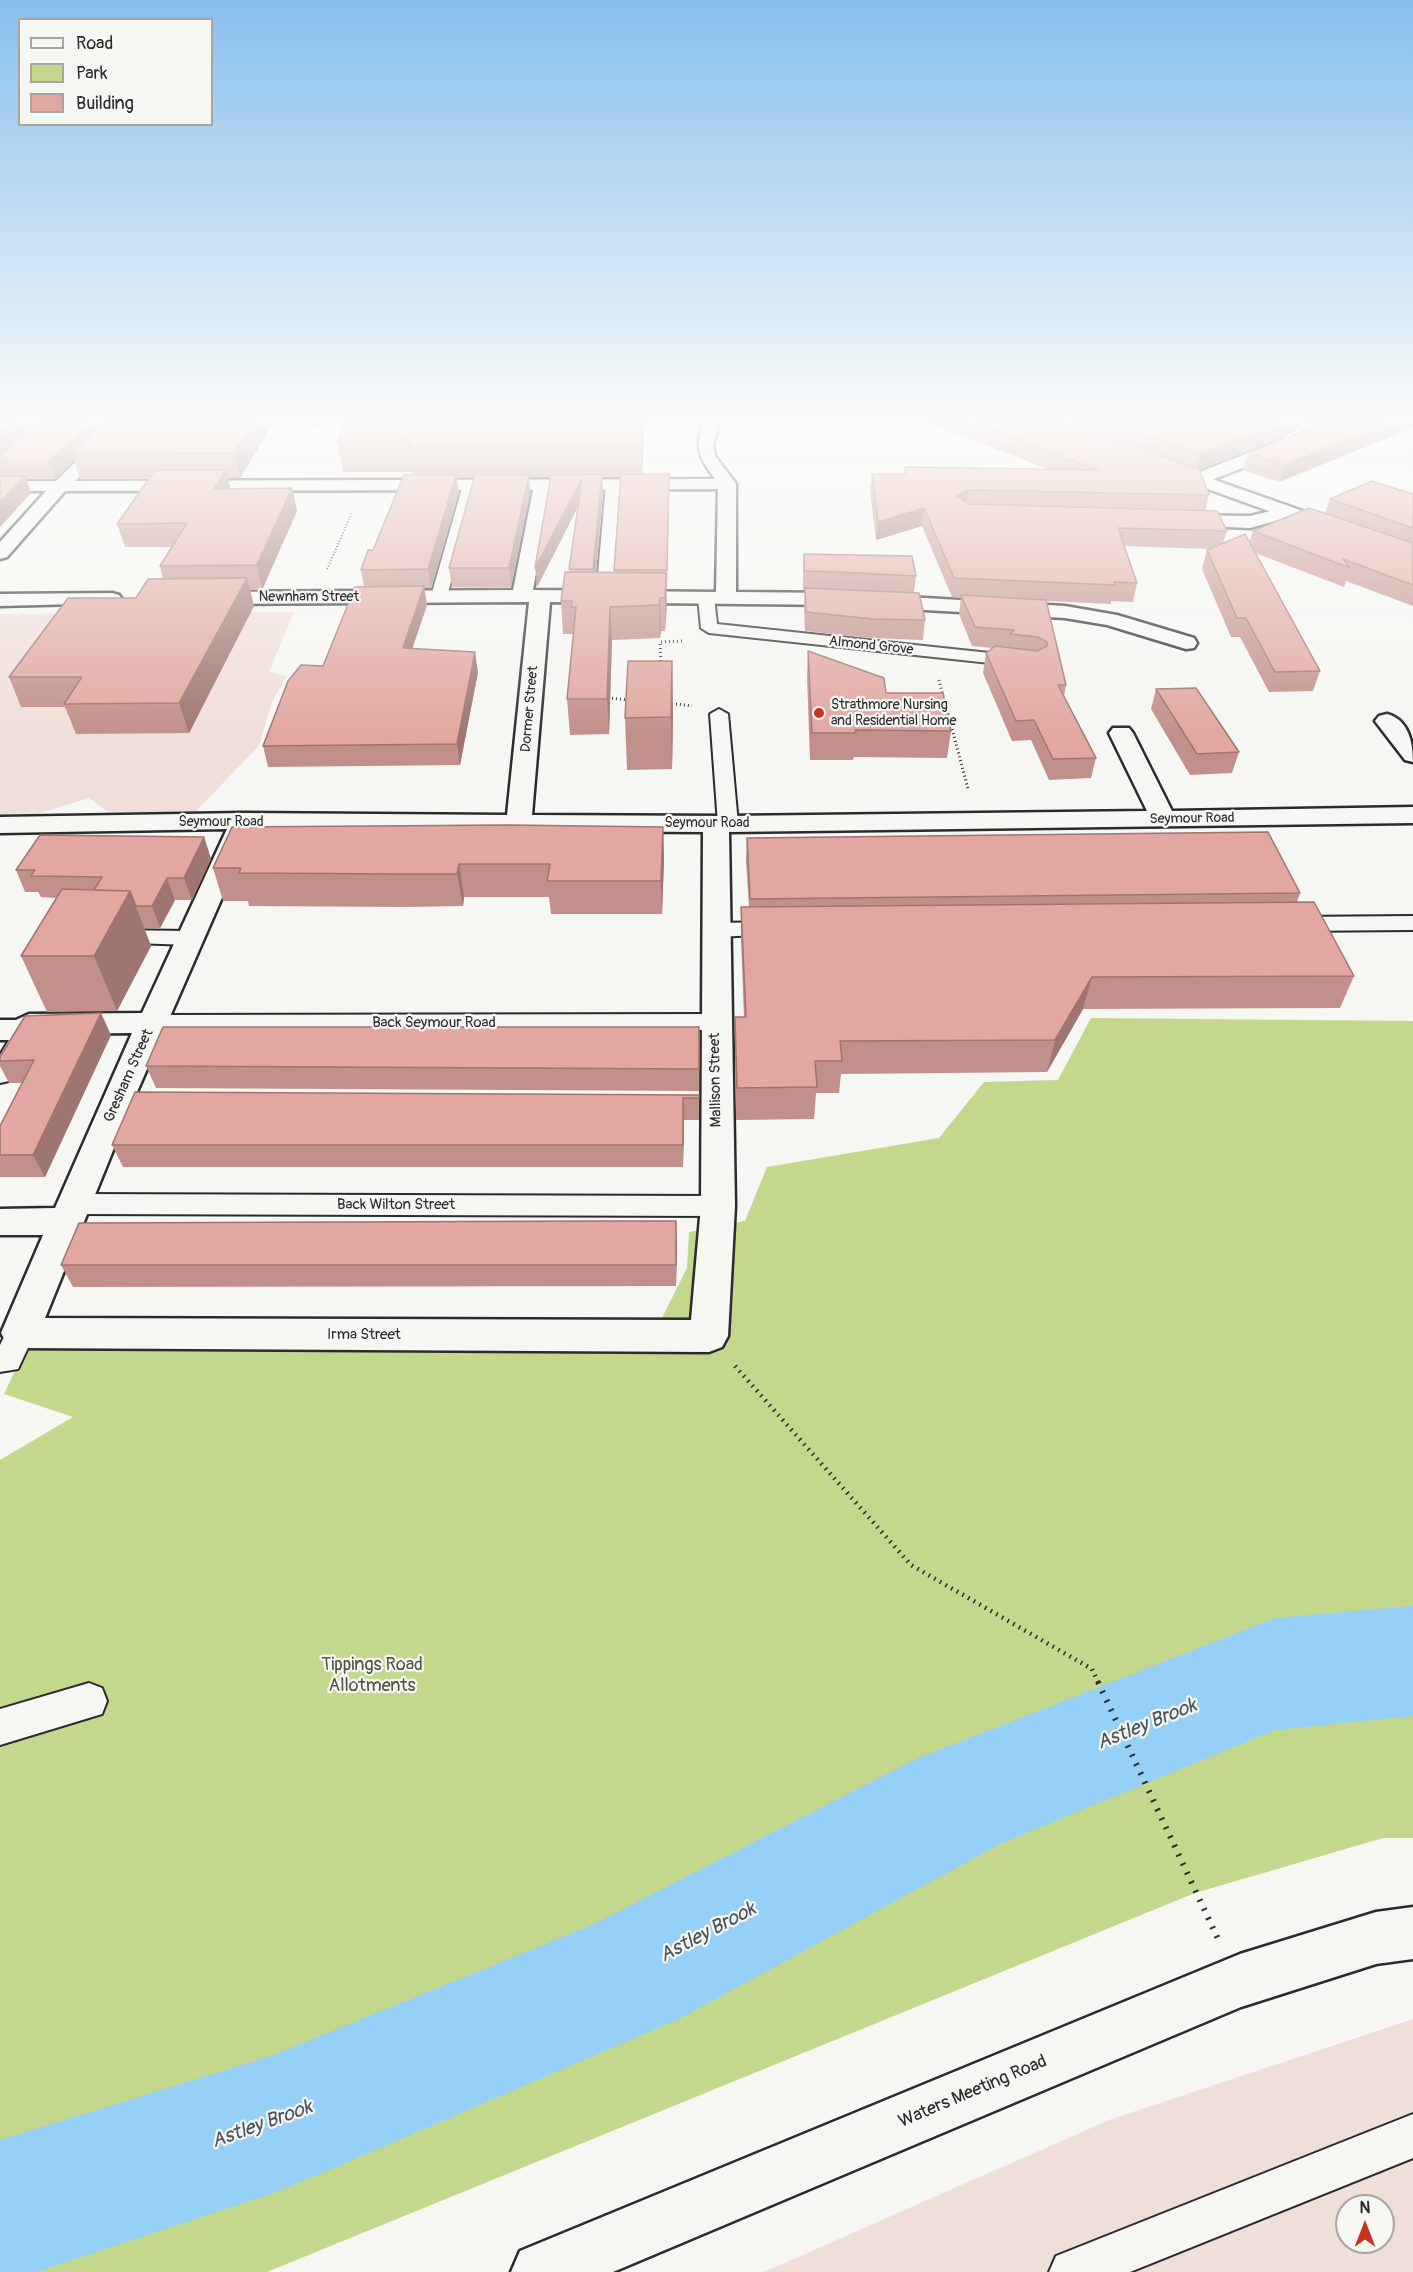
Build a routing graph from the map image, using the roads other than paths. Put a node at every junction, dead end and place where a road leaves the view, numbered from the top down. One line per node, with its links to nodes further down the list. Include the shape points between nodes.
1 (26, 524): 8 (main road)
2 (459, 524): 11 (lane)
3 (539, 524): 12 (main road, Dormer Street)
4 (610, 524): 13 (lane)
5 (723, 524): 14 (main road)
6 (1321, 524): 10 (main road)
7 (0, 530): 8 (main road)
8 (21, 530): 9 (main road)
9 (0, 553)
10 (1413, 557)
11 (439, 596): 12 (main road, Newnham Street); 15 (main road, Newnham Street)
12 (531, 596): 13 (main road, Newnham Street); 31 (main road, Dormer Street)
13 (604, 596): 14 (main road, Newnham Street)
14 (716, 597): 19 (main road, Newnham Street, via 837,599 1065,612 1110,619); 20 (lane, Almond Grove, via 709,628)
15 (187, 598)
16 (128, 599): 17 (main road)
17 (0, 600)
18 (1169, 615): 19 (main road)
19 (1148, 631): 21 (main road, Newnham Street)
20 (810, 639): 22 (lane); 23 (lane, Almond Grove)
21 (1186, 643)
22 (812, 659)
23 (1034, 663)
24 (719, 714): 32 (lane)
25 (1387, 721): 27 (main road)
26 (1121, 733): 29 (main road)
27 (1413, 755)
28 (1413, 815): 29 (main road, Seymour Road)
29 (1164, 819): 32 (main road, Seymour Road)
30 (243, 821): 31 (main road, Seymour Road); 33 (main road, Seymour Road); 39 (main road, Gresham Street)
31 (519, 823): 32 (main road, Seymour Road)
32 (722, 824): 37 (main road, Mallison Street)
33 (0, 825)
34 (1413, 923): 35 (lane)
35 (1271, 924)
36 (798, 929): 37 (lane)
37 (715, 930): 40 (main road, Mallison Street)
38 (94, 936): 39 (lane)
39 (189, 938): 41 (main road, Gresham Street)
40 (715, 1022): 41 (lane, Back Seymour Road); 46 (main road, Mallison Street, via 705,1103)
41 (152, 1023): 42 (main road, via 29,1024); 44 (main road, Gresham Street)
42 (13, 1030): 43 (lane)
43 (0, 1076)
44 (117, 1101): 45 (main road); 47 (main road, Gresham Street)
45 (153, 1102)
46 (718, 1206): 47 (lane, Back Wilton Street); 49 (main road, Mallison Street)
47 (71, 1212): 48 (main road); 50 (main road, Gresham Street)
48 (0, 1222)
49 (709, 1336): 50 (main road, Irma Street)
50 (10, 1347)
51 (89, 1701): 52 (lane)
52 (0, 1727)
53 (1413, 1933): 55 (main road, Waters Meeting Road, via 1376,1938 1240,1981)
54 (1413, 2136): 56 (lane)
55 (541, 2272)
56 (1072, 2272)

